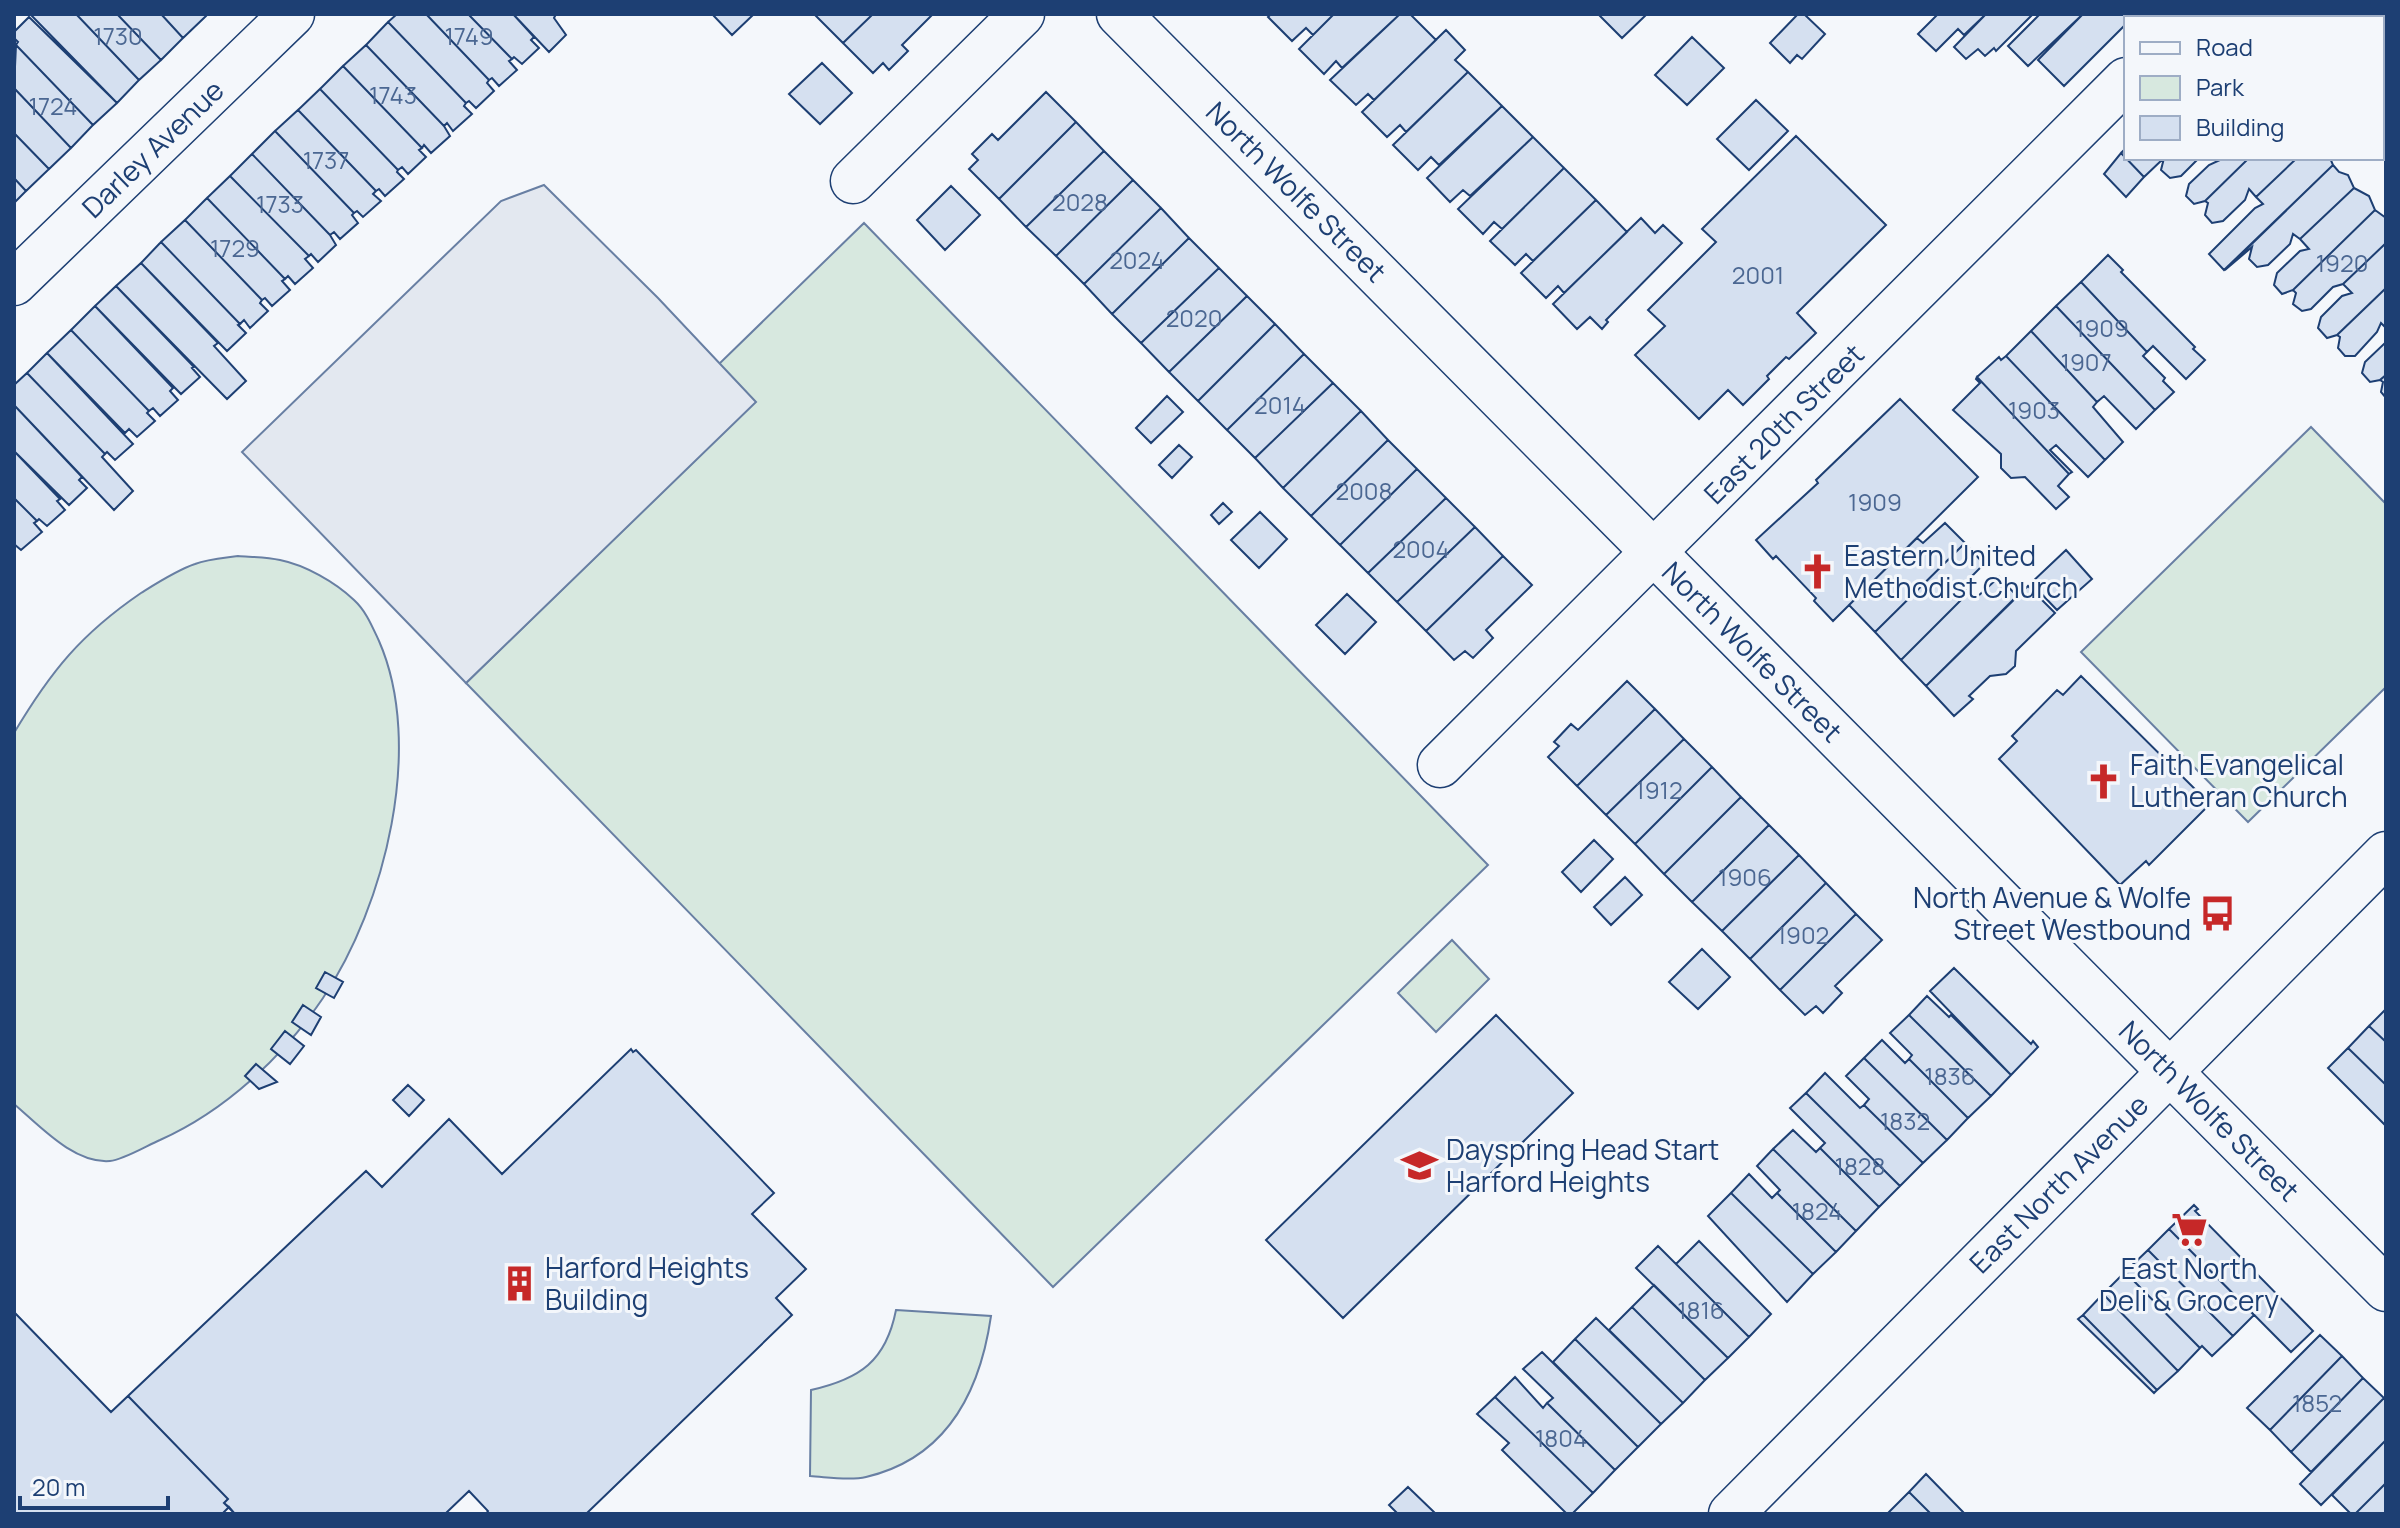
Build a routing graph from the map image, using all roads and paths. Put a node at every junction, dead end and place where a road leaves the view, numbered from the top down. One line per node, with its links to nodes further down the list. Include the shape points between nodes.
1 (292, 14): 6 (main road, Darley Avenue)
2 (1022, 14): 5 (main road)
3 (1119, 14): 7 (main road, North Wolfe Street)
4 (2124, 82): 7 (main road, East 20th Street)
5 (853, 181)
6 (14, 283)
7 (1653, 554): 8 (main road, East 20th Street); 10 (main road, North Wolfe Street)
8 (1440, 765)
9 (2386, 854): 10 (main road, East North Avenue)
10 (2170, 1072): 11 (main road, North Wolfe Street); 12 (main road, East North Avenue)
11 (2386, 1289)
12 (1731, 1514)

